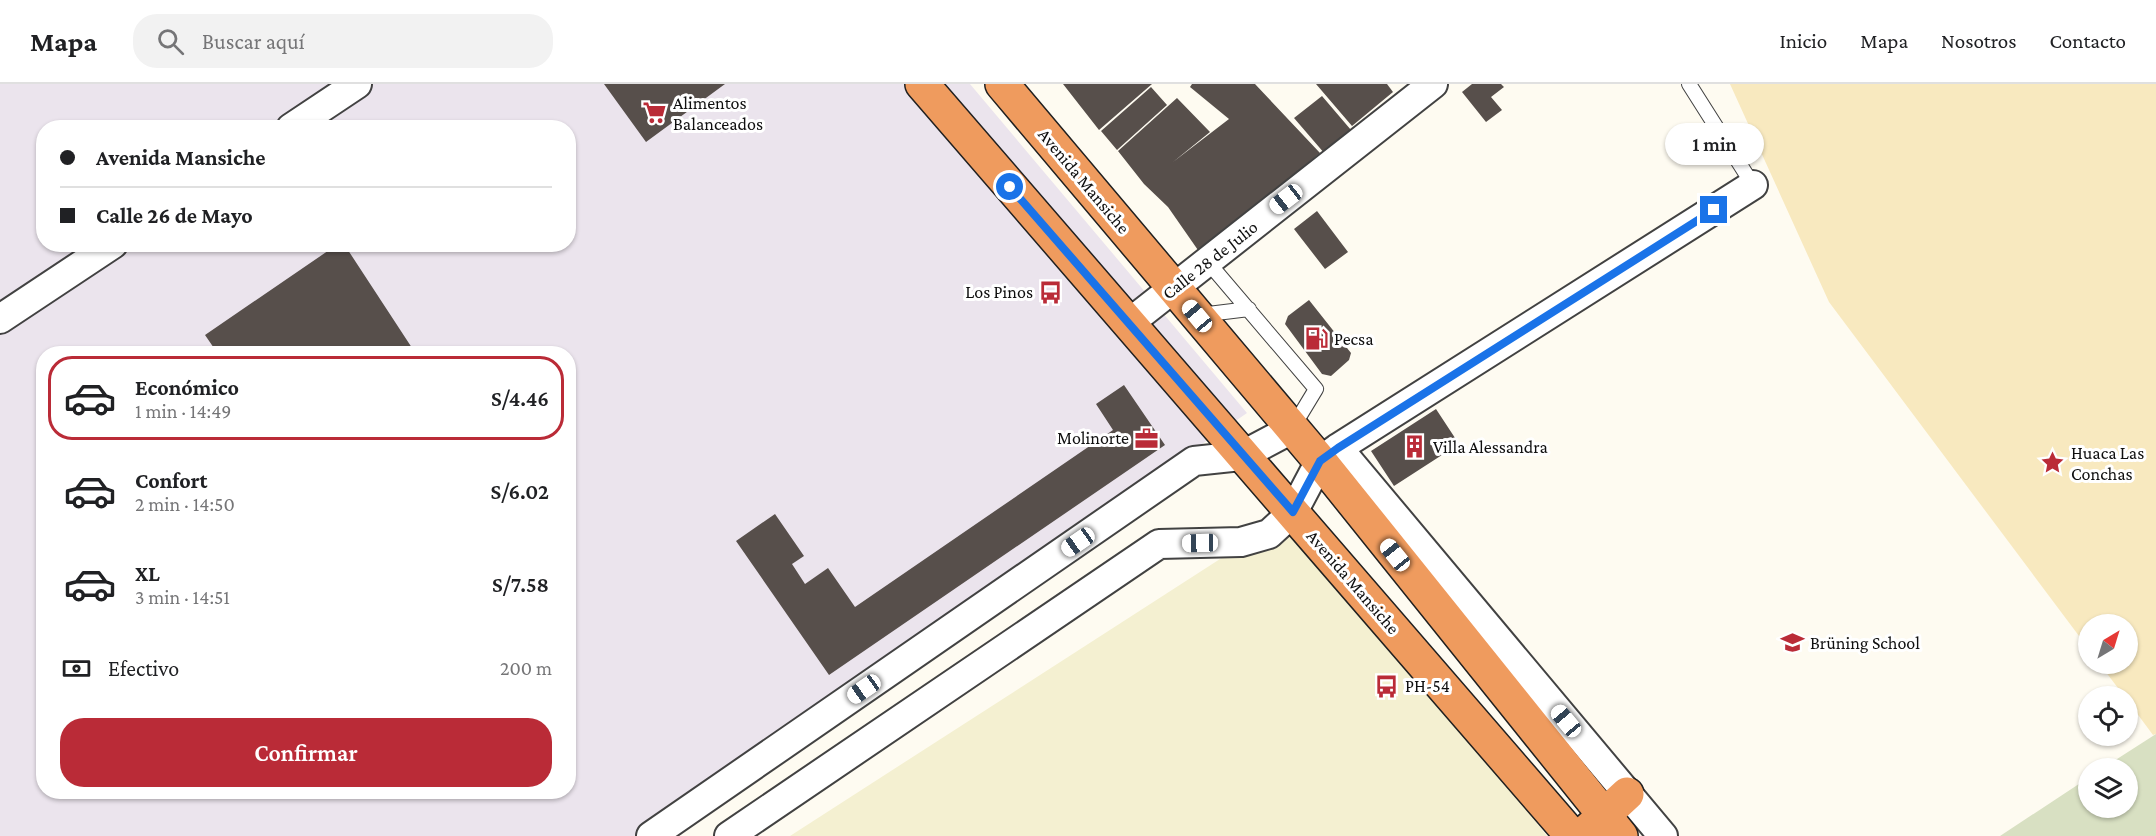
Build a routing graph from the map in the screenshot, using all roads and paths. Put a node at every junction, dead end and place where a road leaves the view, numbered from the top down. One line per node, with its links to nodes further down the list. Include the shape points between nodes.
1 (357, 84): 7 (street)
2 (922, 84): 15 (highway, Avenida Mansiche)
3 (1002, 84): 11 (highway, Avenida Mansiche)
4 (1433, 84): 6 (street, Calle 28 de Julio)
5 (1689, 84): 8 (lane)
6 (1401, 93): 10 (street, Calle 28 de Julio)
7 (303, 120)
8 (1753, 184): 17 (street)
9 (101, 252): 14 (street)
10 (1207, 261): 11 (street, Calle 28 de Julio); 12 (lane)
11 (1174, 288): 13 (highway, Avenida Mansiche); 15 (street, Calle 28 de Julio)
12 (1249, 309): 13 (lane); 16 (lane, via 1316,388)
13 (1197, 316): 16 (highway, Avenida Mansiche)
14 (0, 319)
15 (1128, 324): 18 (highway, Avenida Mansiche)
16 (1292, 429): 17 (highway, Avenida Mansiche); 18 (street)
17 (1329, 454): 19 (street); 20 (street); 21 (highway, Avenida Mansiche)
18 (1241, 456): 19 (highway, Avenida Mansiche); 22 (street, via 1194,461)
19 (1293, 512): 23 (street, via 1269,534 1241,542 1158,544); 24 (highway, Avenida Mansiche)
20 (1627, 794): 21 (highway); 25 (street)
21 (1602, 829)
22 (651, 836)
23 (729, 836)
24 (1572, 836)
25 (1663, 836)

